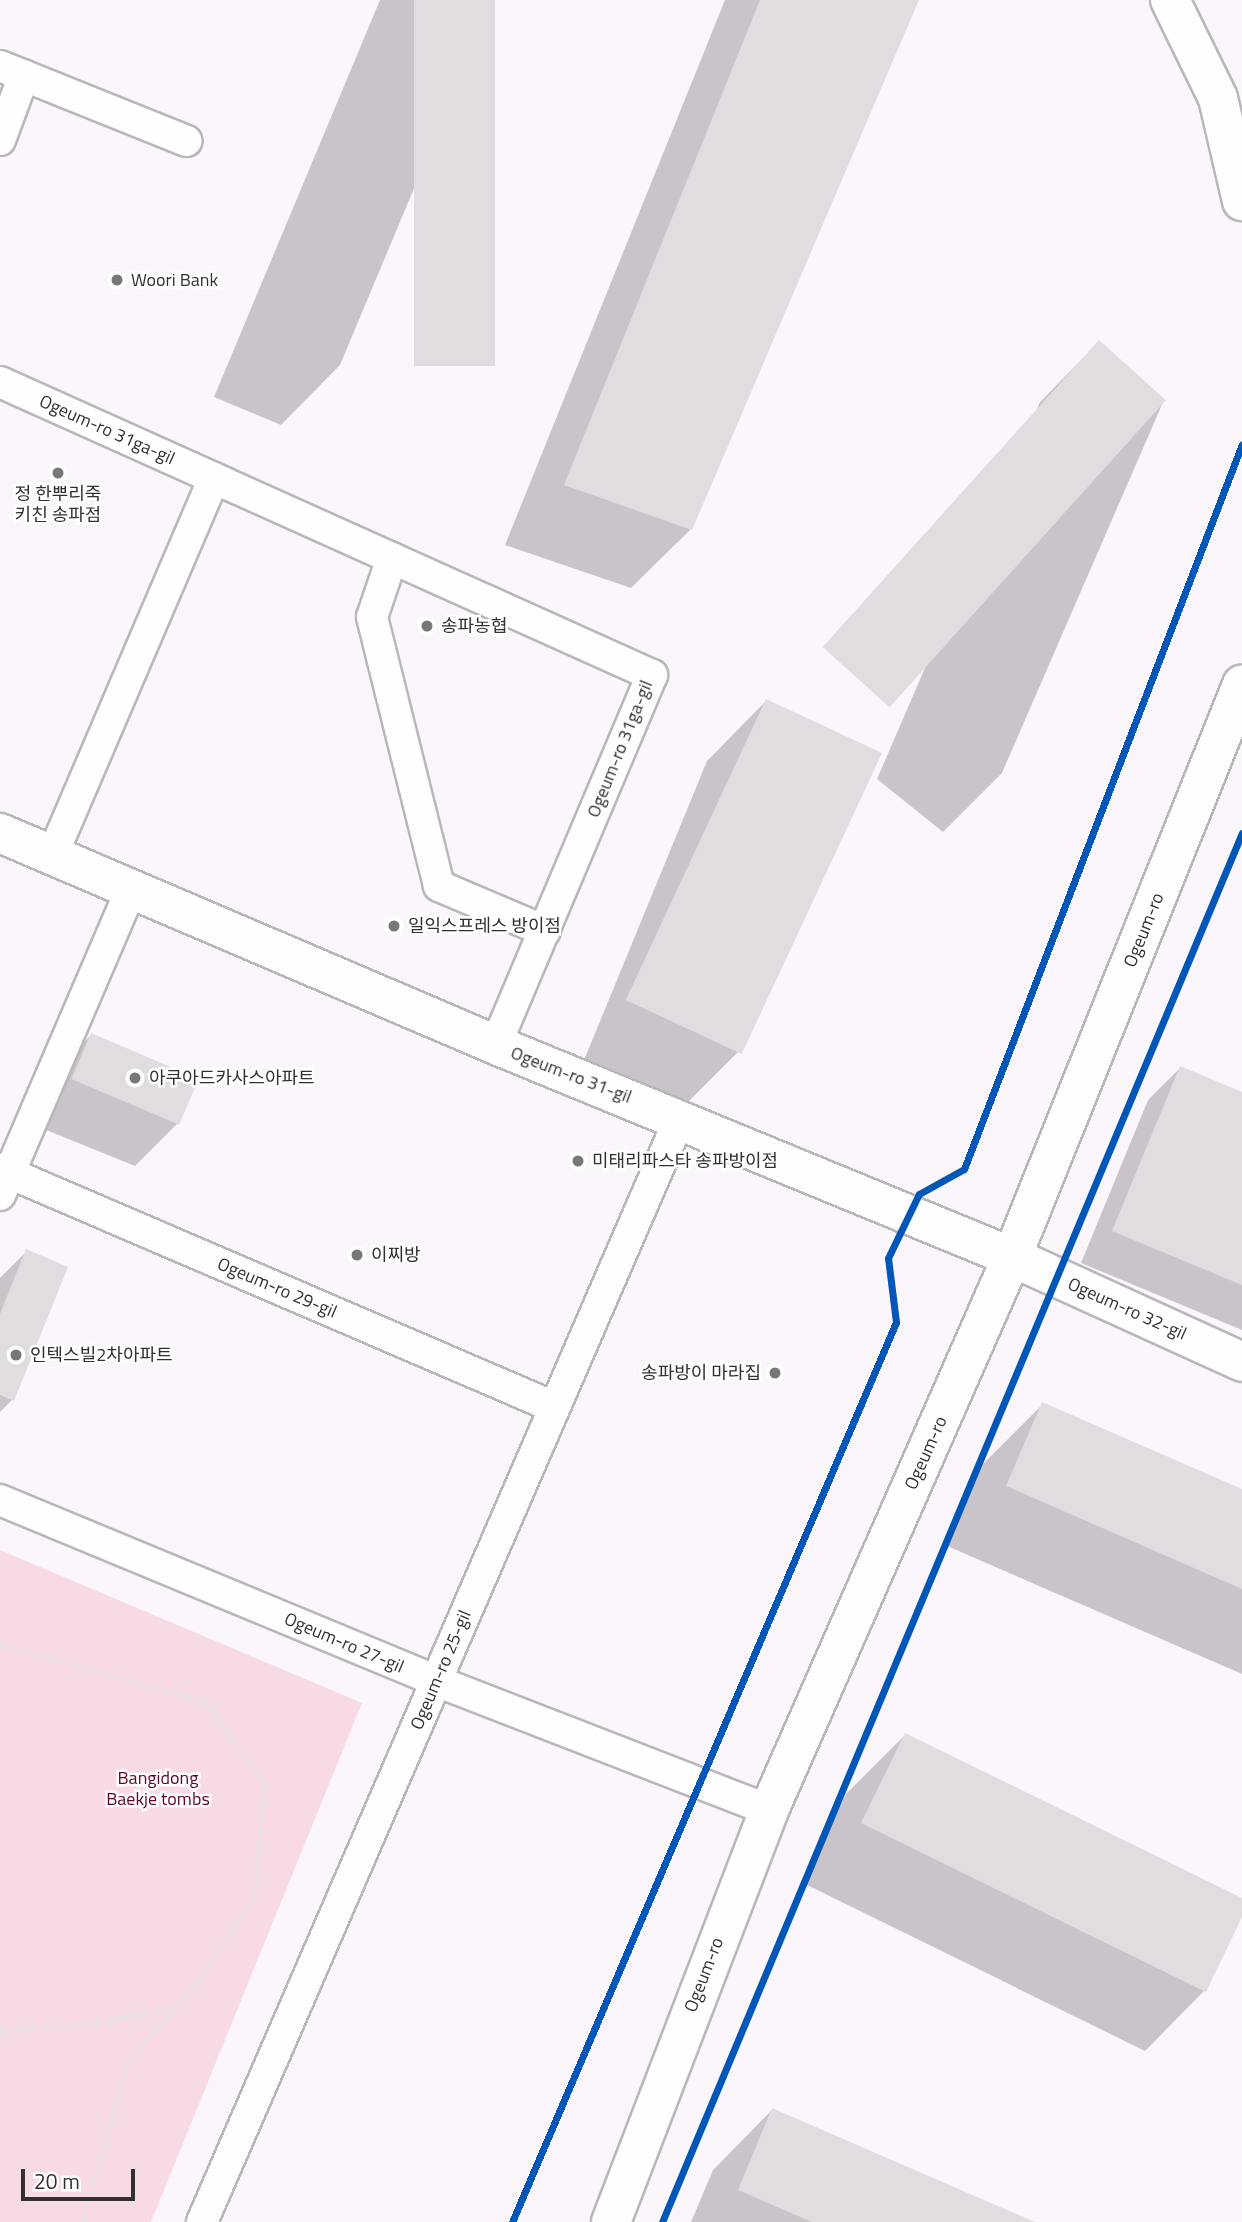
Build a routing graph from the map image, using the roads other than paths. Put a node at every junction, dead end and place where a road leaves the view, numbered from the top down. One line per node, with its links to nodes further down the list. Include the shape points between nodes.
1 (1170, 0): 5 (main road, via 1218,98)
2 (12, 71): 3 (street); 4 (street)
3 (0, 141)
4 (187, 141)
5 (1242, 201)
6 (0, 382): 7 (street, Ogeum-ro 31ga-gil)
7 (214, 478): 8 (street, Ogeum-ro 31ga-gil); 11 (street)
8 (391, 558): 13 (street, via 372,617 439,886); 13 (street, Ogeum-ro 31ga-gil, via 652,675)
9 (1242, 685): 17 (main road, Ogeum-ro)
10 (0, 833): 11 (main road, Ogeum-ro 31-gil)
11 (52, 856): 12 (main road, Ogeum-ro 31-gil)
12 (131, 890): 14 (main road, Ogeum-ro 31-gil); 16 (street)
13 (545, 931): 14 (street, Ogeum-ro 31ga-gil)
14 (496, 1045): 15 (main road, Ogeum-ro 31-gil)
15 (680, 1118): 17 (main road, Ogeum-ro 31-gil); 19 (street, Ogeum-ro 25-gil)
16 (3, 1179): 19 (street, Ogeum-ro 29-gil)
17 (1012, 1257): 18 (main road, Ogeum-ro 32-gil); 22 (main road, Ogeum-ro)
18 (1242, 1362)
19 (554, 1407): 21 (street, Ogeum-ro 25-gil)
20 (0, 1500): 21 (street, Ogeum-ro 27-gil)
21 (436, 1681): 22 (street, Ogeum-ro 27-gil); 23 (street, Ogeum-ro 25-gil)
22 (769, 1810): 24 (main road, Ogeum-ro)
23 (202, 2222)
24 (611, 2222)

